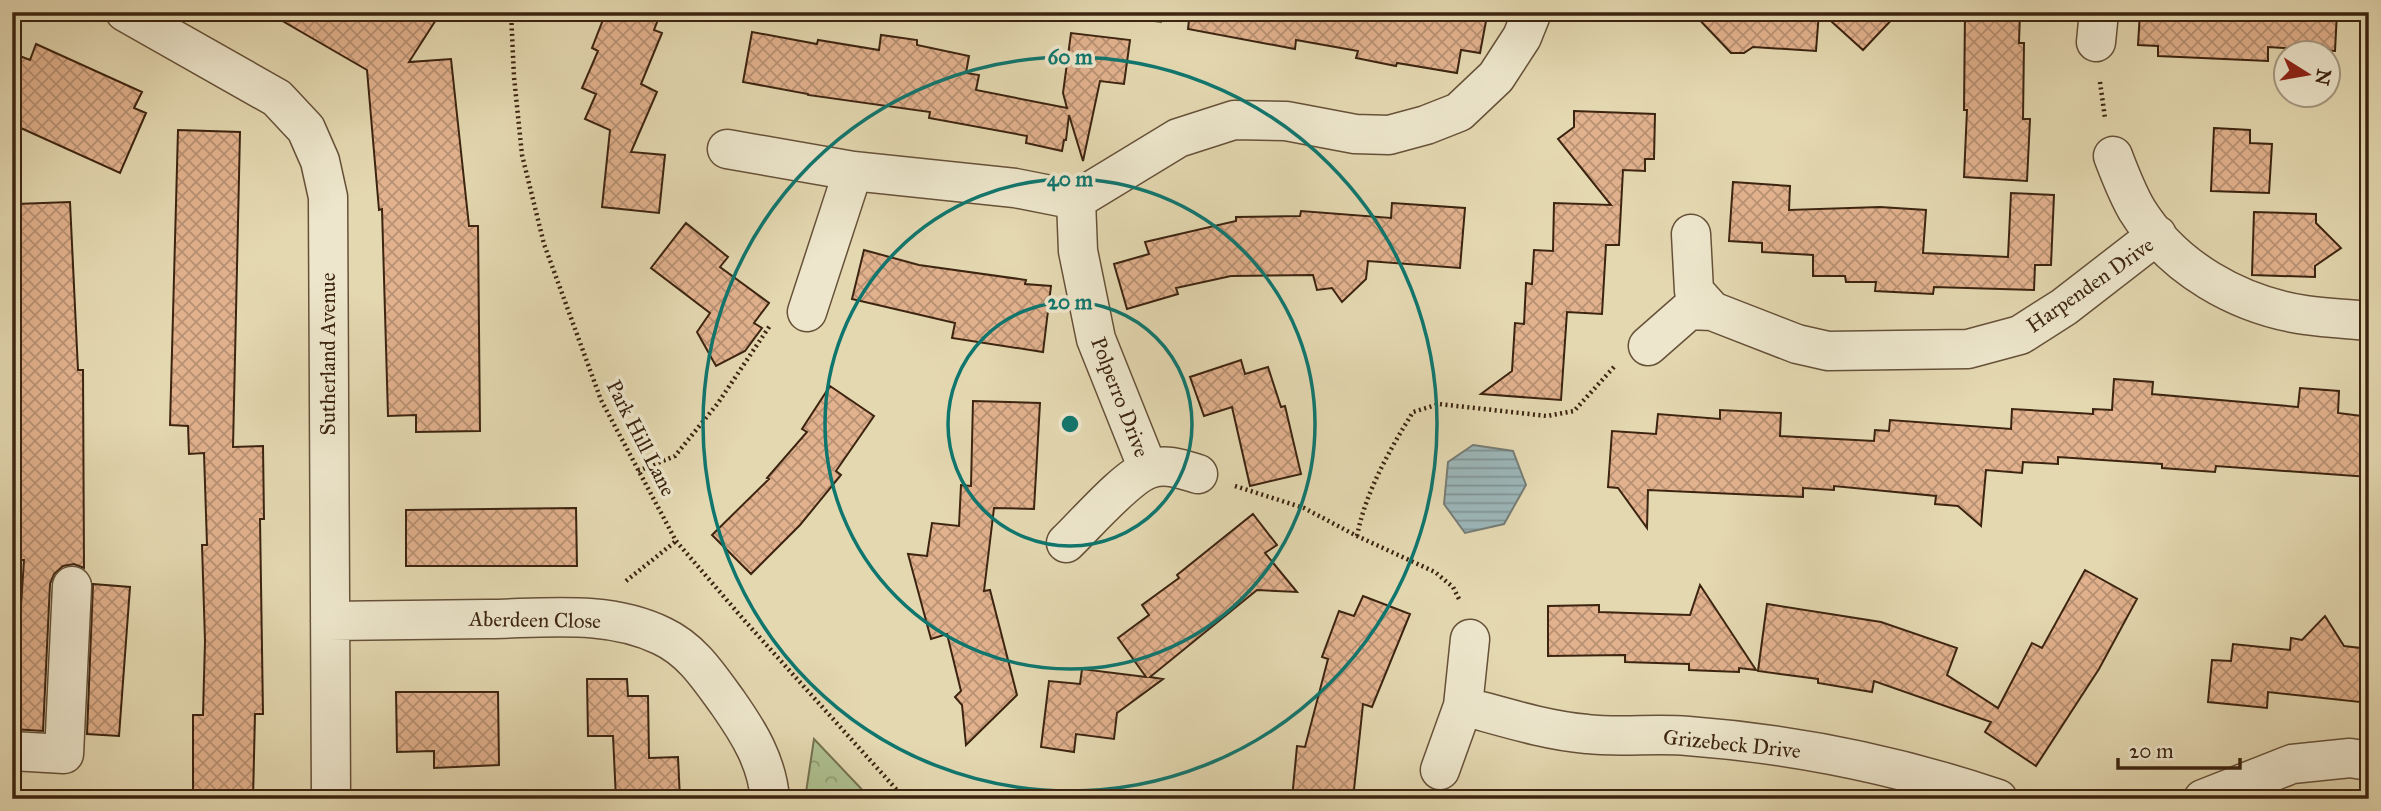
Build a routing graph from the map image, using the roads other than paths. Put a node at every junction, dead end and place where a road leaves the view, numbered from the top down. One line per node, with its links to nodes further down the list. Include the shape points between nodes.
1 (1532, 12): 6 (street, via 1496,78 1459,112 1389,135 1355,134 1286,121 1234,120 1178,138)
2 (134, 14): 17 (street, Sutherland Avenue, via 277,98 306,129 320,161 328,197)
3 (727, 149): 5 (street)
4 (2113, 156): 8 (street, via 2137,210)
5 (853, 171): 6 (street, via 1015,188); 9 (street)
6 (1076, 200): 13 (street, Polperro Drive, via 1078,251 1096,339)
7 (1690, 234): 10 (street, via 1694,291)
8 (2157, 235): 10 (street, Harpenden Drive, via 2064,307 2020,334 1968,349 1828,351); 11 (street, Harpenden Drive, via 2189,268 2245,300 2303,315)
9 (807, 312)
10 (1712, 312): 12 (street, via 1689,310)
11 (2369, 321)
12 (1648, 346)
13 (1148, 469): 14 (street, via 1170,466); 15 (street, via 1128,482)
14 (1198, 474)
15 (1066, 543)
16 (72, 586): 20 (street, via 64,754)
17 (330, 621): 23 (street, Sutherland Avenue); 24 (street, Aberdeen Close, via 577,617 630,623 653,632 698,661 743,724 760,753)
18 (1470, 639): 19 (street)
19 (1463, 706): 22 (street); 25 (street, Grizebeck Drive, via 1589,735 1686,736 1857,759)
20 (12, 751)
21 (2369, 761): 26 (street, via 2350,758 2292,764)
22 (1440, 771)
23 (331, 799)
24 (769, 799)
25 (1998, 799)
26 (2203, 799)

